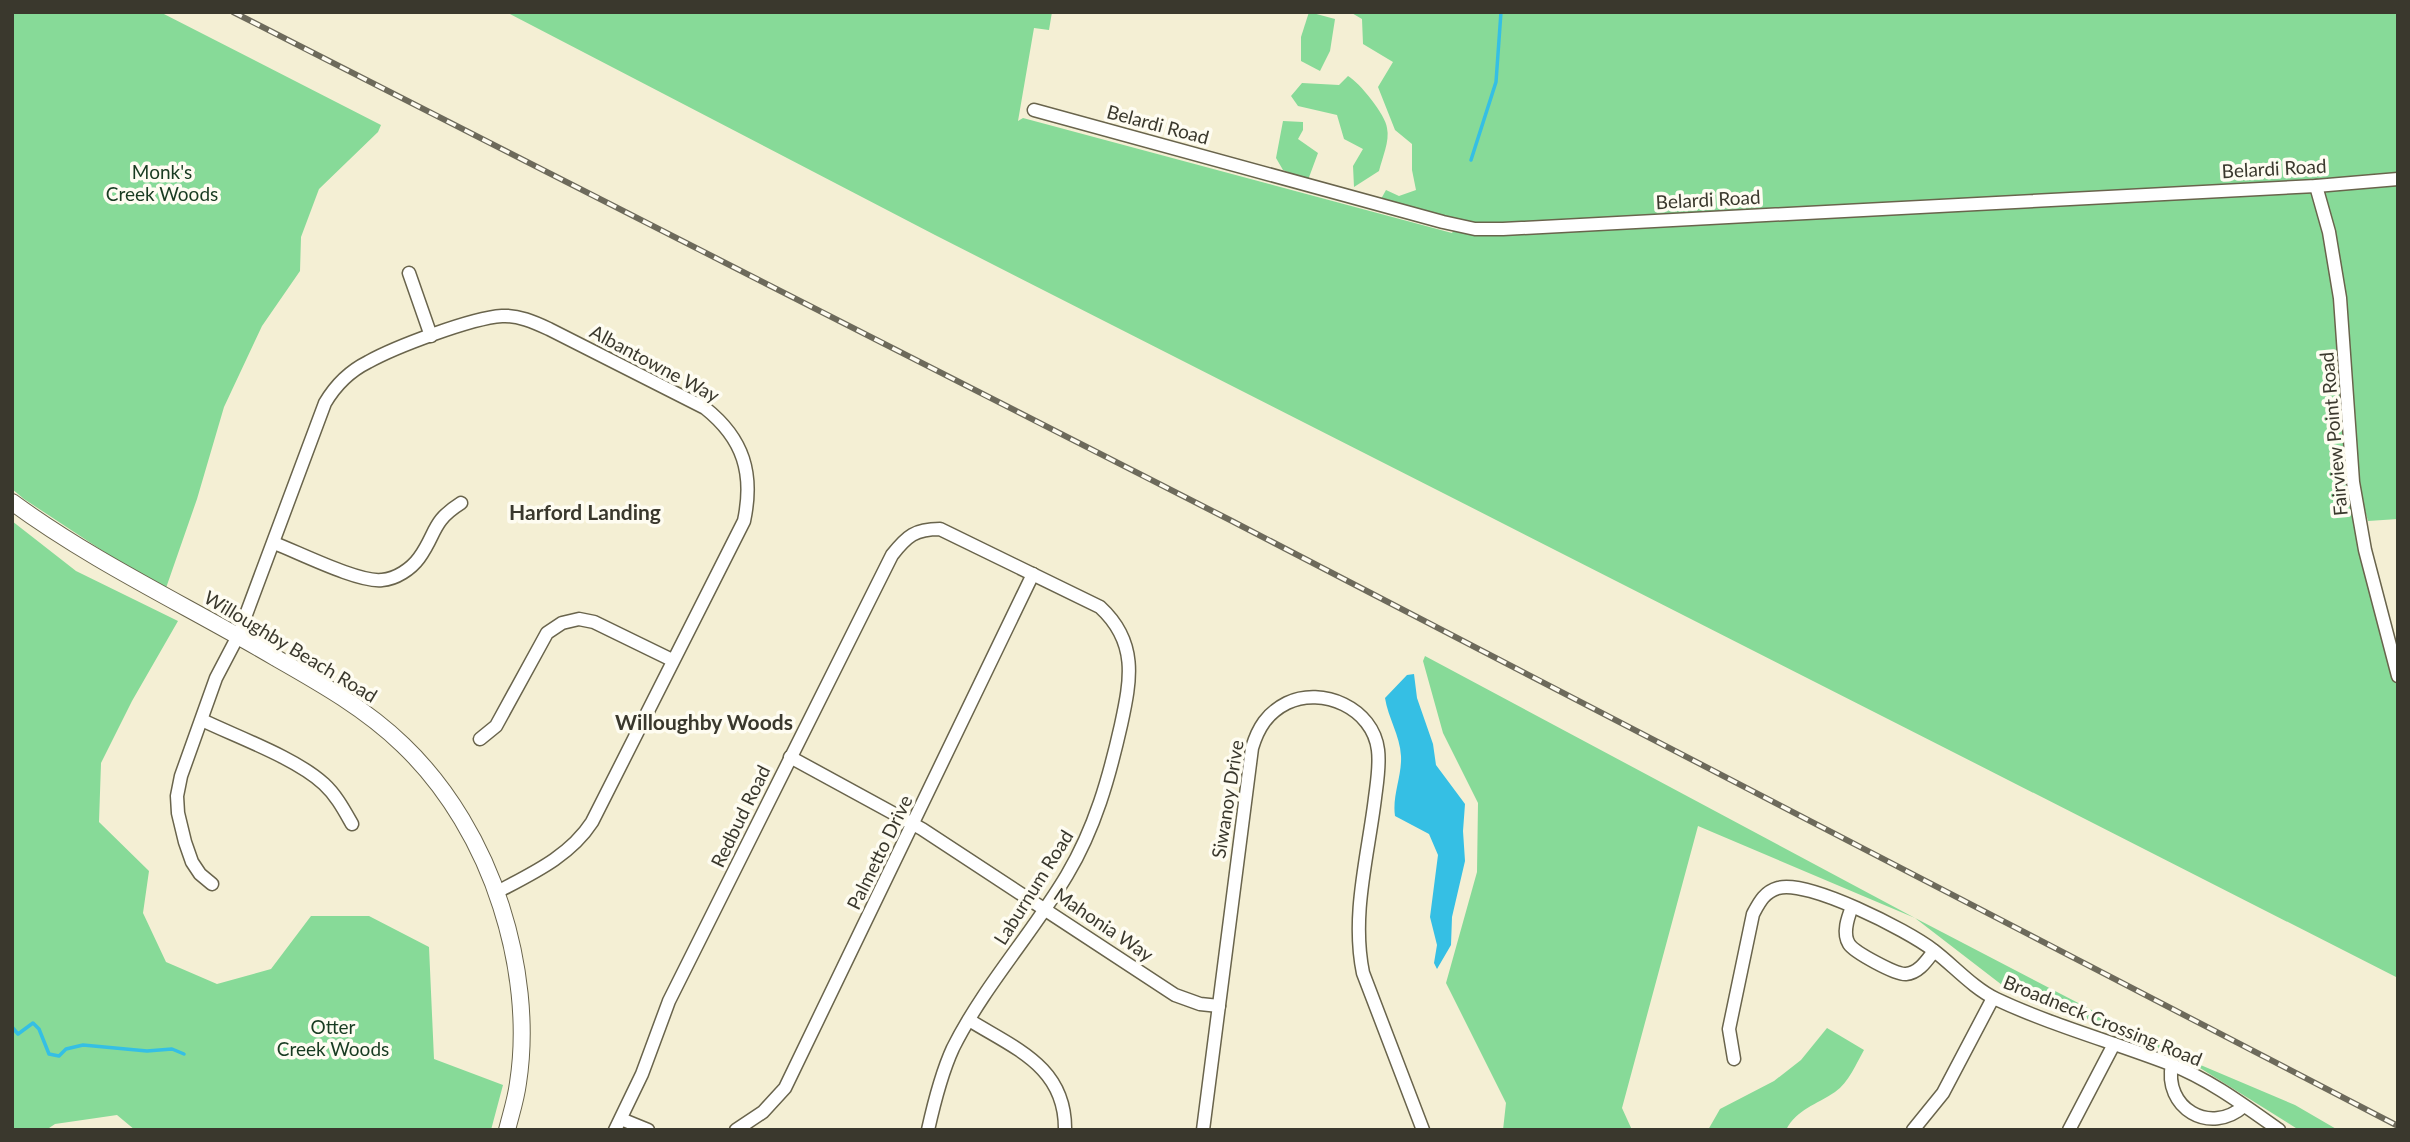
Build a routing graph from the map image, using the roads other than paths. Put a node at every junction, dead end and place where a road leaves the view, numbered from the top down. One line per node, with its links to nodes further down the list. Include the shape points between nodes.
1 (1034, 110): 3 (street, Belardi Road, via 1475,229)
2 (2398, 178): 3 (street, Belardi Road)
3 (2316, 186): 12 (street, Fairview Point Road, via 2340,298 2353,482 2365,550)
4 (409, 273): 5 (street)
5 (431, 336): 8 (street, Albantowne Way, via 368,361 333,390); 11 (street, Albantowne Way, via 488,318 529,320 688,398 714,415 734,437 748,475 744,521)
6 (12, 502): 10 (street, Willoughby Beach Road, via 87,553)
7 (461, 503): 8 (street, via 440,519 415,563 383,580 360,577)
8 (274, 543): 10 (street, Albantowne Way)
9 (1033, 574): 15 (street, Redbud Road, via 947,531 925,529 909,536 892,555); 17 (street, Palmetto Drive); 21 (street, Laburnum Road, via 1100,607 1113,620 1123,635 1129,672 1125,708 1098,812 1067,876)
10 (238, 636): 13 (street, Albantowne Way, via 216,678); 19 (street, Willoughby Beach Road, via 370,717 403,746 443,790)
11 (672, 660): 14 (street, via 594,622 562,623 547,633 496,726); 19 (street, Albantowne Way, via 584,834 562,855)
12 (2398, 676)
13 (202, 720): 16 (street, via 322,782); 18 (street, Albantowne Way, via 181,776 178,813 192,862)
14 (480, 739)
15 (790, 757): 17 (street, Mahonia Way); 30 (street, Redbud Road, via 668,1001)
16 (352, 824)
17 (914, 824): 21 (street, Mahonia Way); 33 (street, Palmetto Drive, via 785,1088 764,1112)
18 (212, 884)
19 (497, 891): 31 (street, Willoughby Beach Road, via 514,951 521,1031 518,1084)
20 (1852, 906): 22 (street, Broadneck Crossing Road, via 1882,918); 22 (street, via 1846,937 1857,952 1907,974 1922,967); 27 (street, Broadneck Crossing Road, via 1787,886 1760,900 1753,914 1729,1029)
21 (1045, 908): 24 (street, Mahonia Way, via 1175,995); 25 (street, Laburnum Road)
22 (1934, 951): 23 (street, Broadneck Crossing Road)
23 (1993, 998): 26 (street, Broadneck Crossing Road); 38 (street, via 1943,1093)
24 (1219, 1006): 36 (street, Siwanoy Drive); 37 (street, Siwanoy Drive, via 1257,731 1278,708 1311,696 1328,697 1358,714 1378,746 1358,951)
25 (969, 1020): 34 (street, Laburnum Road, via 952,1050); 35 (street, via 1044,1068 1062,1098)
26 (2114, 1044): 28 (street, Broadneck Crossing Road); 39 (street)
27 (1734, 1059)
28 (2172, 1064): 29 (street, Broadneck Crossing Road); 29 (street, via 2172,1092 2192,1112 2220,1119)
29 (2244, 1106): 40 (street, Broadneck Crossing Road)
30 (618, 1124): 32 (street)
31 (507, 1130)
32 (648, 1130)
33 (736, 1130)
34 (928, 1130)
35 (1065, 1130)
36 (1203, 1130)
37 (1423, 1130)
38 (1913, 1130)
39 (2069, 1130)
40 (2279, 1130)

